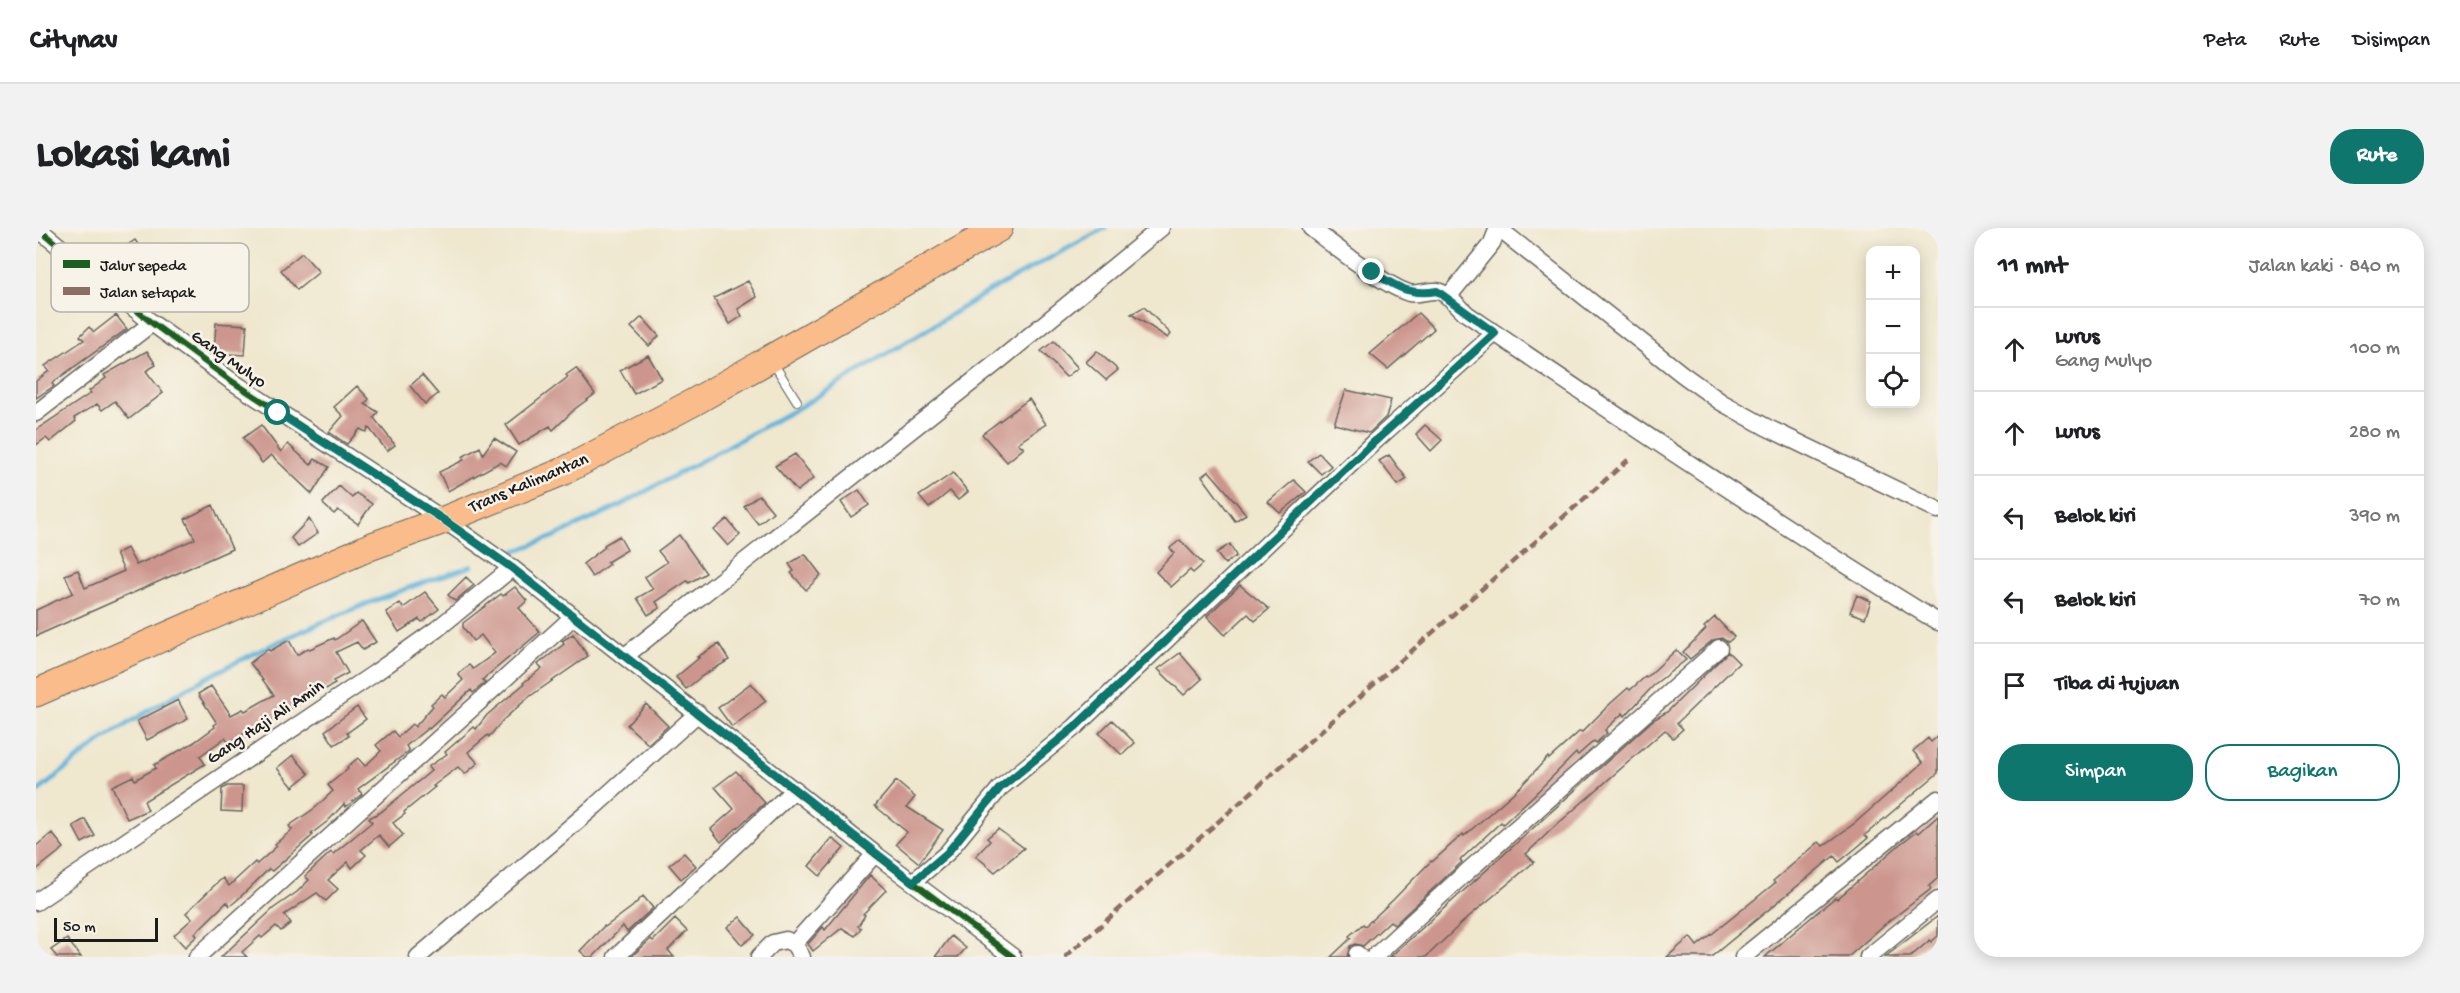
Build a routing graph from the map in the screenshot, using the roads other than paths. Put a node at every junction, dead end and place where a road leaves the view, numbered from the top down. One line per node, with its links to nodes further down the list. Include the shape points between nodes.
1 (37, 228): 6 (street, Gang Mulyo)
2 (999, 228): 11 (highway, Trans Kalimantan)
3 (1161, 228): 20 (street)
4 (1311, 228): 7 (street, via 1372,272 1408,292 1437,291)
5 (1498, 228): 7 (street, via 1492,243); 14 (street, via 1721,402)
6 (55, 243)
7 (1448, 297): 10 (street)
8 (139, 312): 9 (street, Gang Mulyo)
9 (152, 323): 13 (street); 15 (street, Gang Mulyo, via 278,413)
10 (1495, 333): 18 (street, via 1647,437); 26 (street, via 1373,443 1075,727 1000,788 947,853)
11 (771, 358): 12 (lane); 15 (highway, Trans Kalimantan, via 562,472)
12 (797, 401)
13 (36, 413)
14 (1938, 510)
15 (444, 520): 16 (street, Gang Mulyo); 21 (highway, Trans Kalimantan, via 372,546)
16 (508, 566): 17 (street, Gang Mulyo); 28 (street, Gang Haji Ali Amin, via 437,629)
17 (573, 617): 20 (street, Gang Mulyo); 30 (street)
18 (1938, 622)
19 (1719, 648): 35 (street)
20 (625, 656): 22 (street, Gang Mulyo)
21 (36, 693)
22 (698, 713): 23 (street, Gang Mulyo); 31 (street)
23 (795, 789): 25 (street, Gang Mulyo); 32 (street)
24 (1938, 799): 36 (street)
25 (875, 854): 26 (street, Gang Mulyo); 29 (street)
26 (913, 882): 34 (street, Gang Mulyo)
27 (1938, 900): 37 (street)
28 (36, 902)
29 (798, 951): 33 (street, via 786,940 779,940)
30 (197, 957)
31 (418, 957)
32 (616, 957)
33 (759, 957)
34 (1013, 957)
35 (1374, 957)
36 (1743, 957)
37 (1868, 957)

